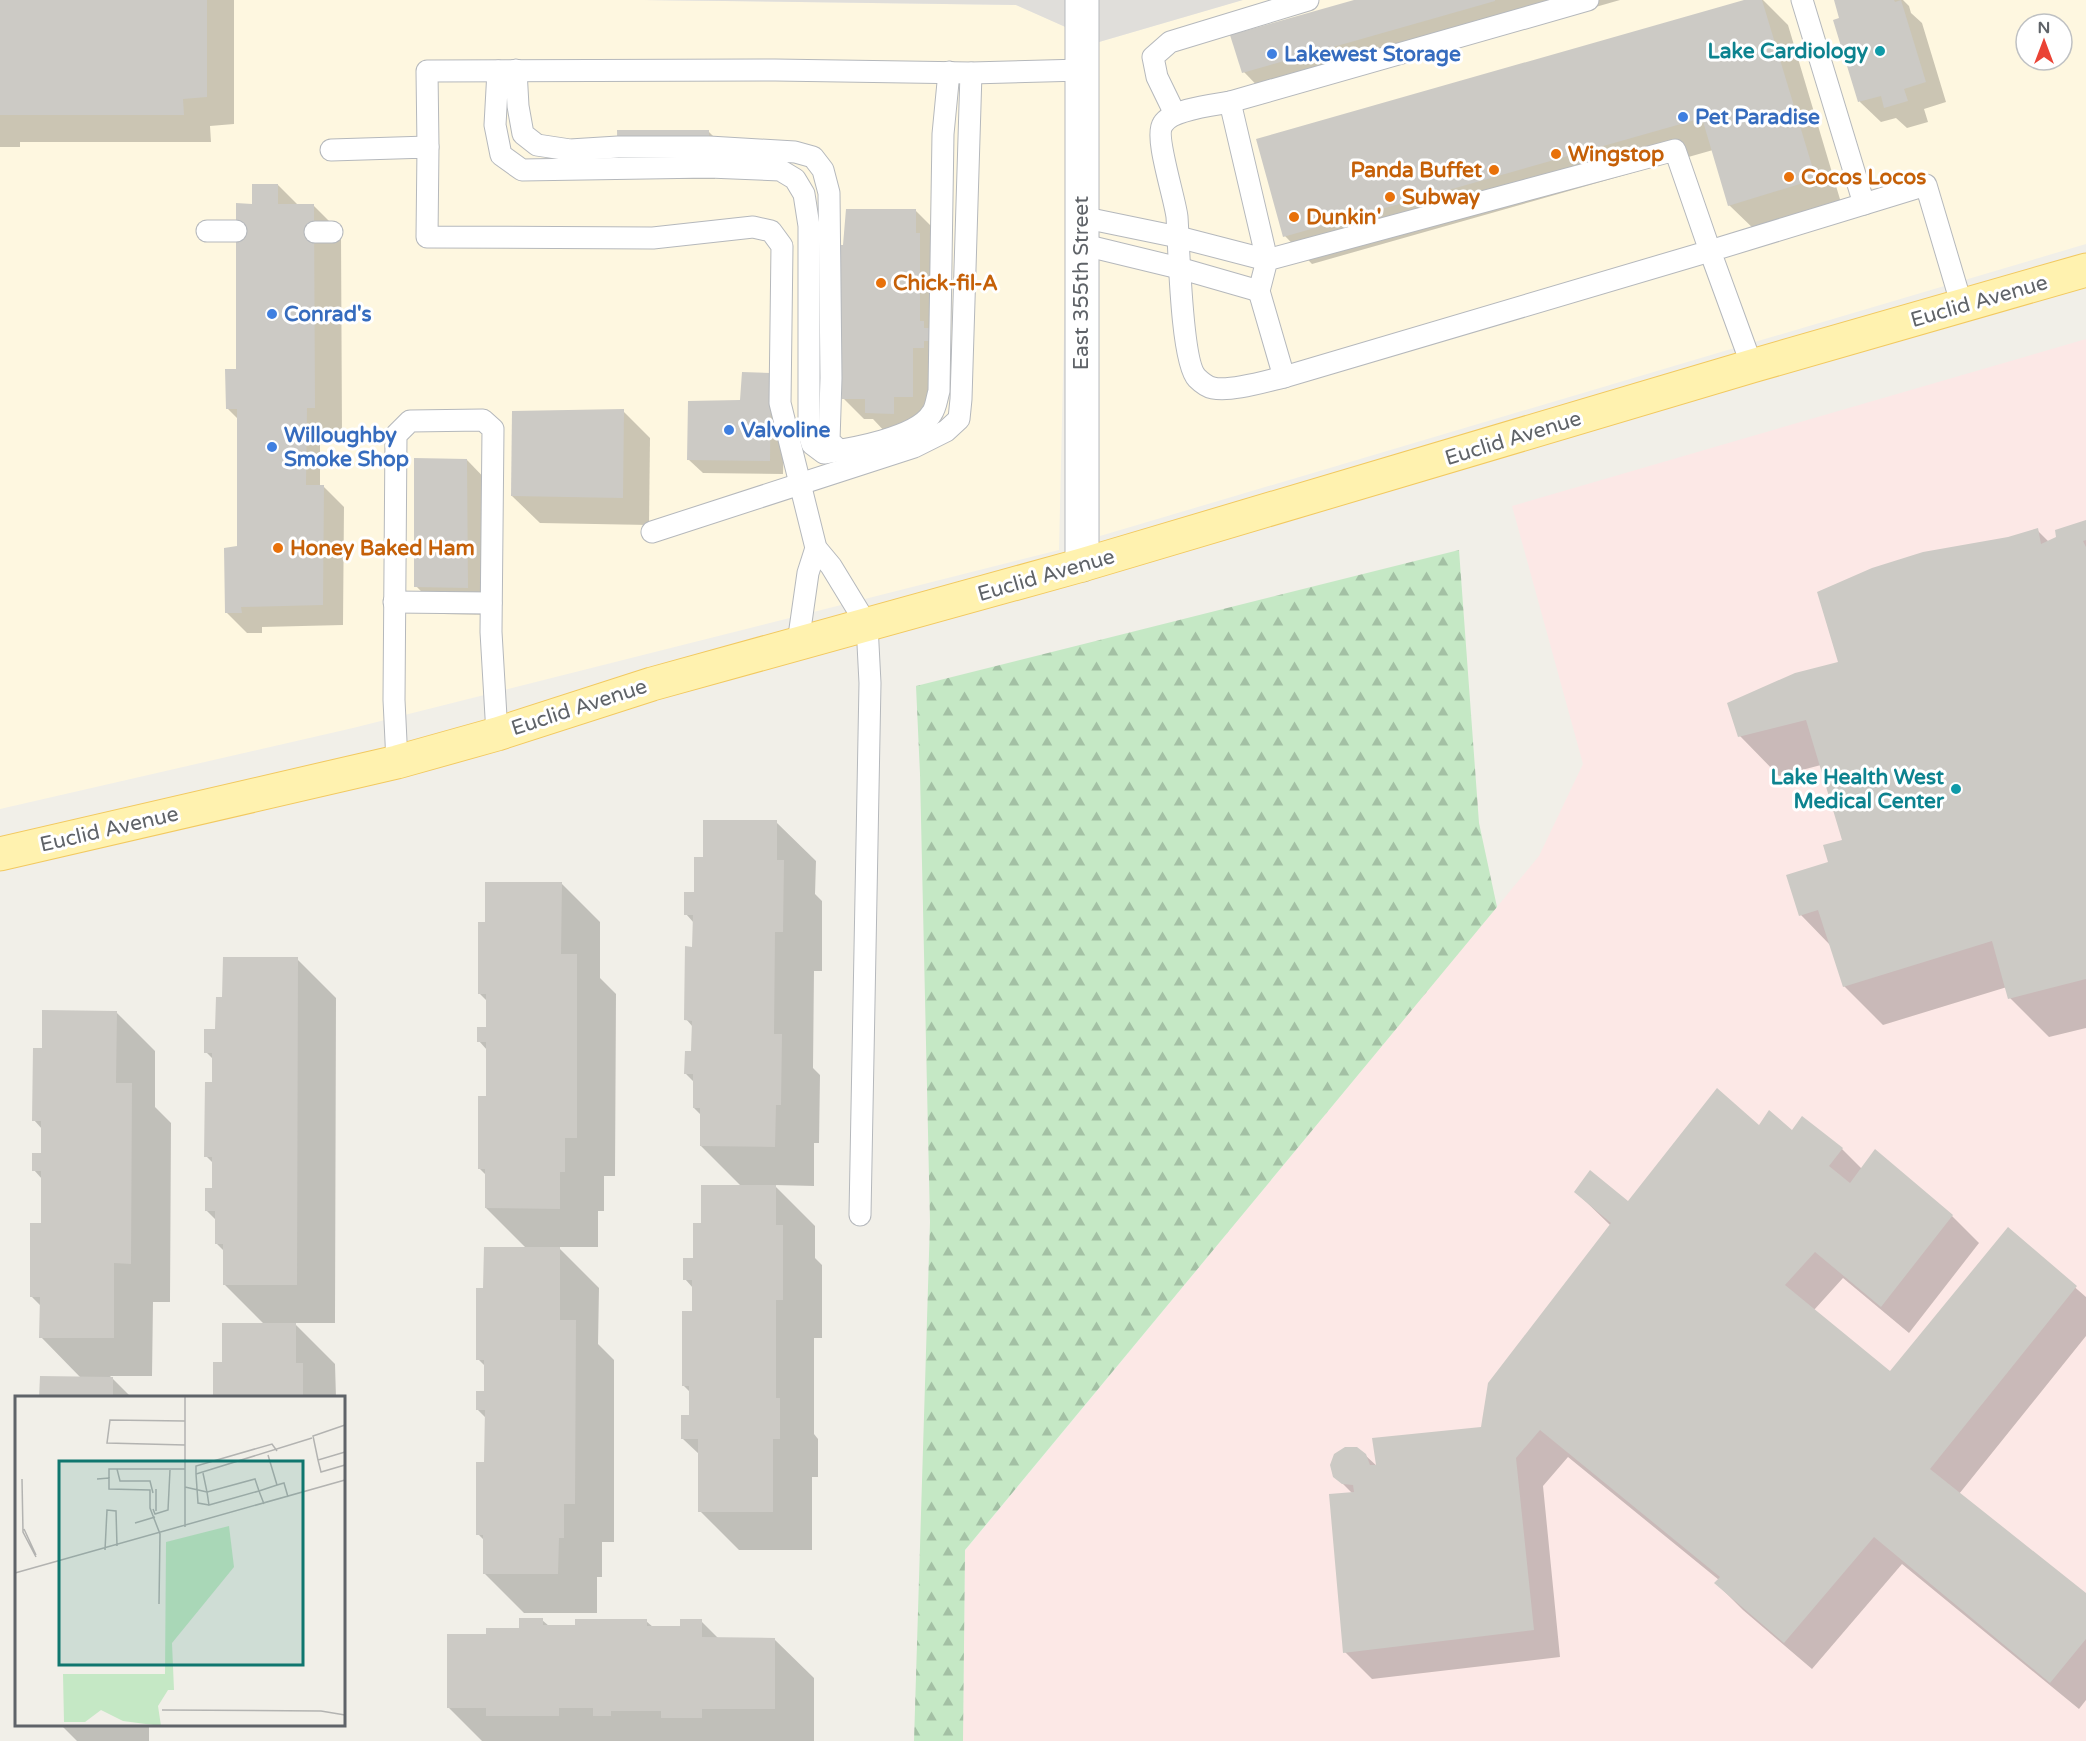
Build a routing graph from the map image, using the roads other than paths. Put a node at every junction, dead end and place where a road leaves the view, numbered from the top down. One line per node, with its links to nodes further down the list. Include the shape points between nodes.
1 (1082, 0): 5 (street, East 355th Street)
2 (1308, 0): 10 (lane, via 1170,42 1153,57 1157,77)
3 (1588, 0): 9 (lane)
4 (1802, 0): 13 (lane)
5 (1082, 70): 8 (lane); 16 (street, East 355th Street)
6 (507, 71): 7 (lane); 11 (lane, via 427,71); 26 (lane, via 523,134 537,145 570,150 709,147 795,152 813,157 823,170 829,193 828,429 829,441); 26 (lane, via 495,125 501,155 522,171 721,168 780,170 795,179 804,194 809,226 809,434 812,444 824,453)
7 (949, 72): 8 (lane); 26 (lane, via 943,134 939,391 932,413 917,426 883,441)
8 (971, 73): 27 (lane, via 959,419 914,447)
9 (1230, 102): 10 (lane); 19 (lane)
10 (1175, 114): 17 (lane, via 1161,127 1161,140)
11 (428, 147): 12 (lane); 28 (lane, via 427,237 653,238 753,227 771,231 782,246 780,403)
12 (331, 150)
13 (1864, 204): 18 (lane); 23 (lane, via 1926,186)
14 (207, 231): 15 (lane)
15 (236, 231)
16 (1081, 231): 17 (lane); 20 (lane); 31 (street, East 355th Street)
17 (1178, 237): 19 (lane); 20 (lane)
18 (1710, 251): 19 (lane, via 1675,150); 24 (lane); 25 (lane)
19 (1267, 260): 22 (lane)
20 (1179, 268): 22 (lane); 25 (lane, via 1189,361 1196,378 1212,388 1233,388)
21 (2086, 270): 23 (main road, Euclid Avenue)
22 (1259, 291): 25 (lane)
23 (1962, 306): 24 (main road, Euclid Avenue)
24 (1752, 366): 31 (main road, Euclid Avenue)
25 (1284, 377)
26 (840, 451): 27 (lane)
27 (865, 462): 28 (lane)
28 (799, 483): 29 (lane); 30 (lane)
29 (652, 532)
30 (816, 548): 34 (lane); 35 (lane, via 807,573)
31 (1082, 565): 34 (main road, Euclid Avenue)
32 (394, 602): 33 (lane); 33 (lane, via 396,435 410,421 483,420 493,429); 37 (lane)
33 (491, 603): 36 (lane)
34 (867, 625): 35 (main road, Euclid Avenue); 39 (lane, via 870,683)
35 (798, 644): 36 (main road, Euclid Avenue, via 652,684)
36 (497, 734): 37 (main road, Euclid Avenue)
37 (397, 762): 38 (main road, Euclid Avenue)
38 (0, 854)
39 (860, 1215)

